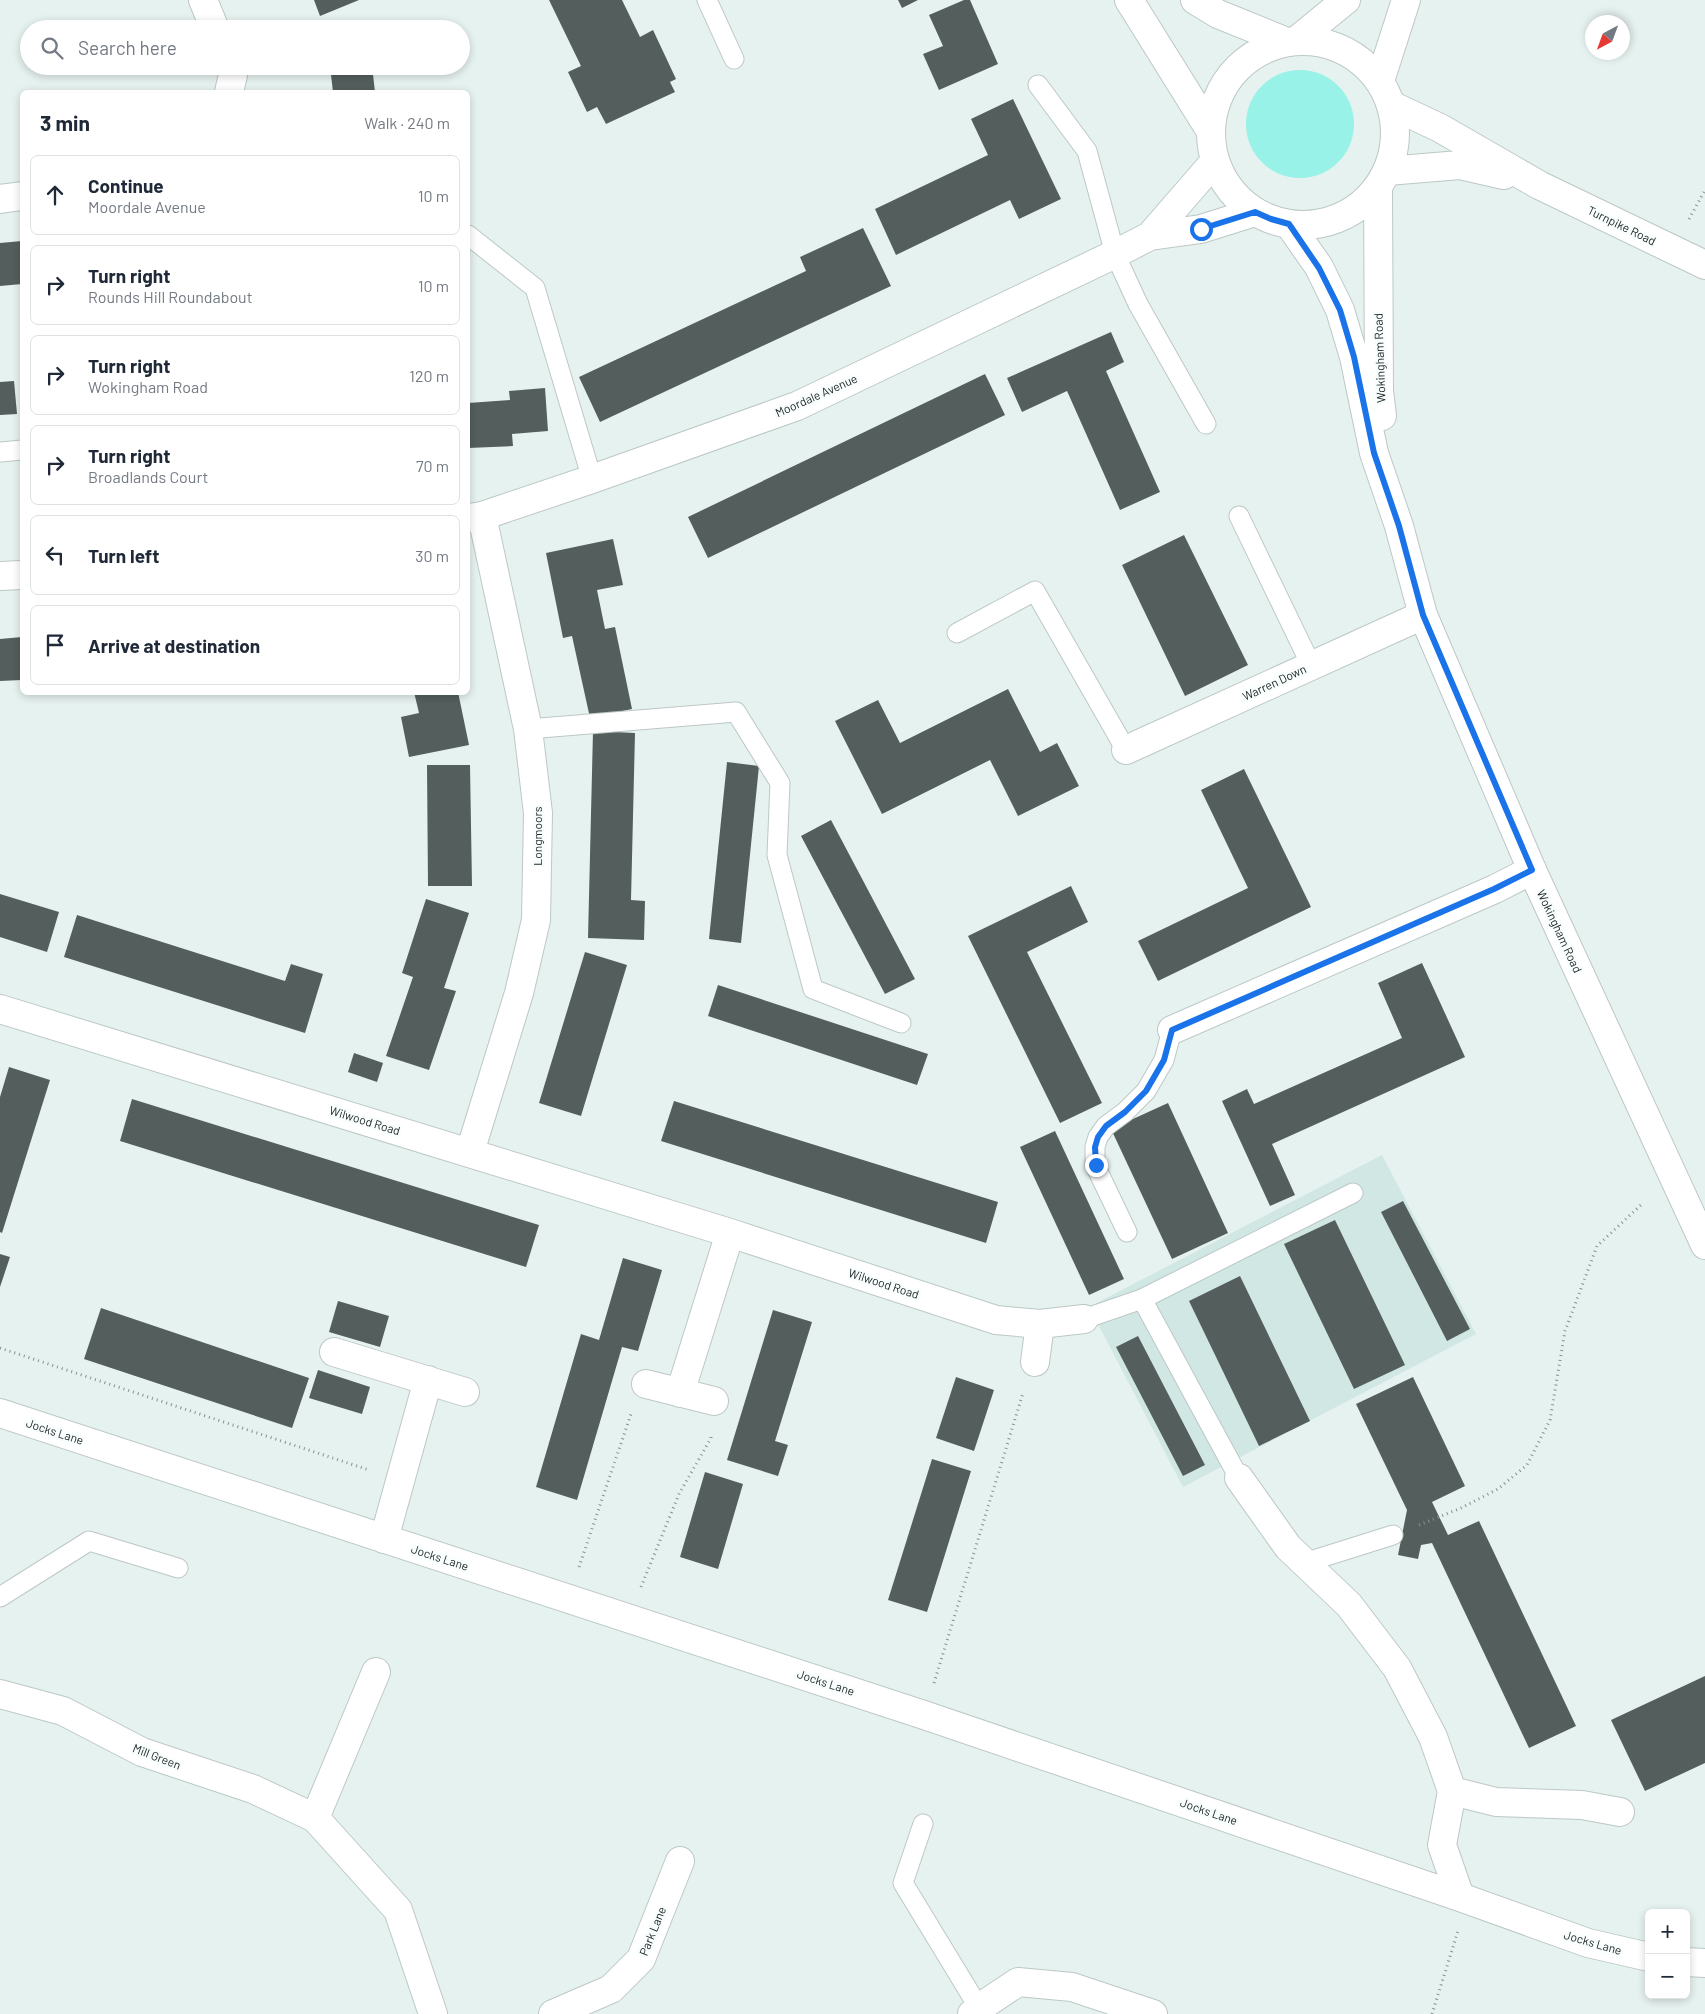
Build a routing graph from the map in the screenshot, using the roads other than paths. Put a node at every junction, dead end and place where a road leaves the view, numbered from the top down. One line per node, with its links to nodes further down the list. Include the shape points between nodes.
1 (203, 0): 7 (street)
2 (707, 0): 9 (lane)
3 (1129, 0): 15 (street)
4 (1196, 0): 8 (street, via 1218,14)
5 (1346, 0): 8 (street)
6 (1406, 0): 11 (street)
7 (211, 20)
8 (1292, 41): 11 (street, via 1329,44 1357,58); 15 (street, via 1263,49 1242,63 1225,82 1215,105)
9 (734, 59)
10 (233, 75): 13 (street)
11 (1380, 81): 14 (street)
12 (1038, 85): 25 (lane, via 1087,151)
13 (229, 90)
14 (1391, 105): 17 (street, via 1395,127 1394,150); 18 (street, Turnpike Road, via 1440,128)
15 (1210, 130): 16 (street)
16 (1215, 161): 21 (street, via 1238,198); 23 (street, Moordale Avenue)
17 (1382, 179): 18 (street, Turnpike Road, via 1460,164); 22 (street, via 1360,205 1338,218 1314,224); 33 (street, Wokingham Road, via 1378,391)
18 (1539, 185): 26 (street, Turnpike Road)
19 (20, 196): 20 (street)
20 (0, 200)
21 (1255, 212): 22 (street); 23 (street, Moordale Avenue, via 1201,229)
22 (1289, 224): 33 (street, Wokingham Road, via 1319,268 1340,310 1354,357 1374,453)
23 (1150, 236): 25 (street, Moordale Avenue)
24 (470, 237): 30 (lane, via 534,288)
25 (1115, 254): 27 (lane, via 1138,304); 30 (street, Moordale Avenue, via 797,406)
26 (1705, 265)
27 (1206, 424)
28 (20, 450): 29 (lane)
29 (0, 452)
30 (592, 479): 32 (street, Moordale Avenue)
31 (1239, 516): 38 (lane)
32 (475, 517): 39 (street, Longmoors)
33 (1399, 526): 36 (street, Wokingham Road)
34 (20, 575): 35 (street)
35 (0, 576)
36 (1423, 615): 38 (street, Warren Down); 41 (street, Wokingham Road)
37 (957, 633): 40 (lane, via 1035,591)
38 (1311, 666): 40 (street, Warren Down)
39 (528, 729): 43 (lane, via 736,712 780,784 777,855 813,989); 45 (street, Longmoors, via 538,813 536,920 519,993)
40 (1126, 750)
41 (1532, 870): 44 (street); 49 (street, Wokingham Road)
42 (0, 1009): 45 (street, Wilwood Road)
43 (901, 1023)
44 (1172, 1030): 47 (lane, via 1164,1060 1146,1091 1106,1126 1096,1142 1096,1165)
45 (470, 1152): 48 (street, Wilwood Road)
46 (1353, 1193): 50 (lane)
47 (1127, 1232)
48 (730, 1233): 52 (street, Wilwood Road, via 996,1320); 58 (street)
49 (1705, 1245)
50 (1142, 1299): 51 (lane); 61 (lane)
51 (1084, 1319): 52 (street, Wilwood Road)
52 (1040, 1324): 54 (street)
53 (334, 1352): 55 (street)
54 (1035, 1362)
55 (428, 1380): 57 (street); 63 (street)
56 (646, 1384): 58 (street)
57 (465, 1392)
58 (680, 1393): 59 (street)
59 (714, 1401)
60 (0, 1413): 63 (street, Jocks Lane)
61 (1239, 1478): 64 (street, via 1288,1547)
62 (1393, 1535): 64 (lane)
63 (384, 1539): 74 (street, Jocks Lane, via 924,1714)
64 (1304, 1563): 69 (street, via 1348,1605 1397,1668 1433,1737)
65 (178, 1568): 66 (lane, via 89,1541)
66 (0, 1597)
67 (376, 1672): 71 (street)
68 (0, 1694): 71 (street, Mill Green, via 64,1711 142,1752 253,1789)
69 (1452, 1791): 70 (street, via 1496,1802 1582,1806); 74 (street, via 1442,1845)
70 (1620, 1812)
71 (315, 1818): 79 (street, Mill Green, via 398,1910)
72 (923, 1824): 78 (lane, via 903,1883)
73 (680, 1862): 80 (street, Park Lane, via 641,1959 611,1989)
74 (1460, 1896): 75 (street, Jocks Lane, via 1588,1943)
75 (1645, 1956)
76 (1690, 1962): 77 (street)
77 (1705, 1963)
78 (975, 2011): 81 (street, via 1018,1982 1072,1987)
79 (433, 2014)
80 (553, 2014)
81 (1153, 2014)

